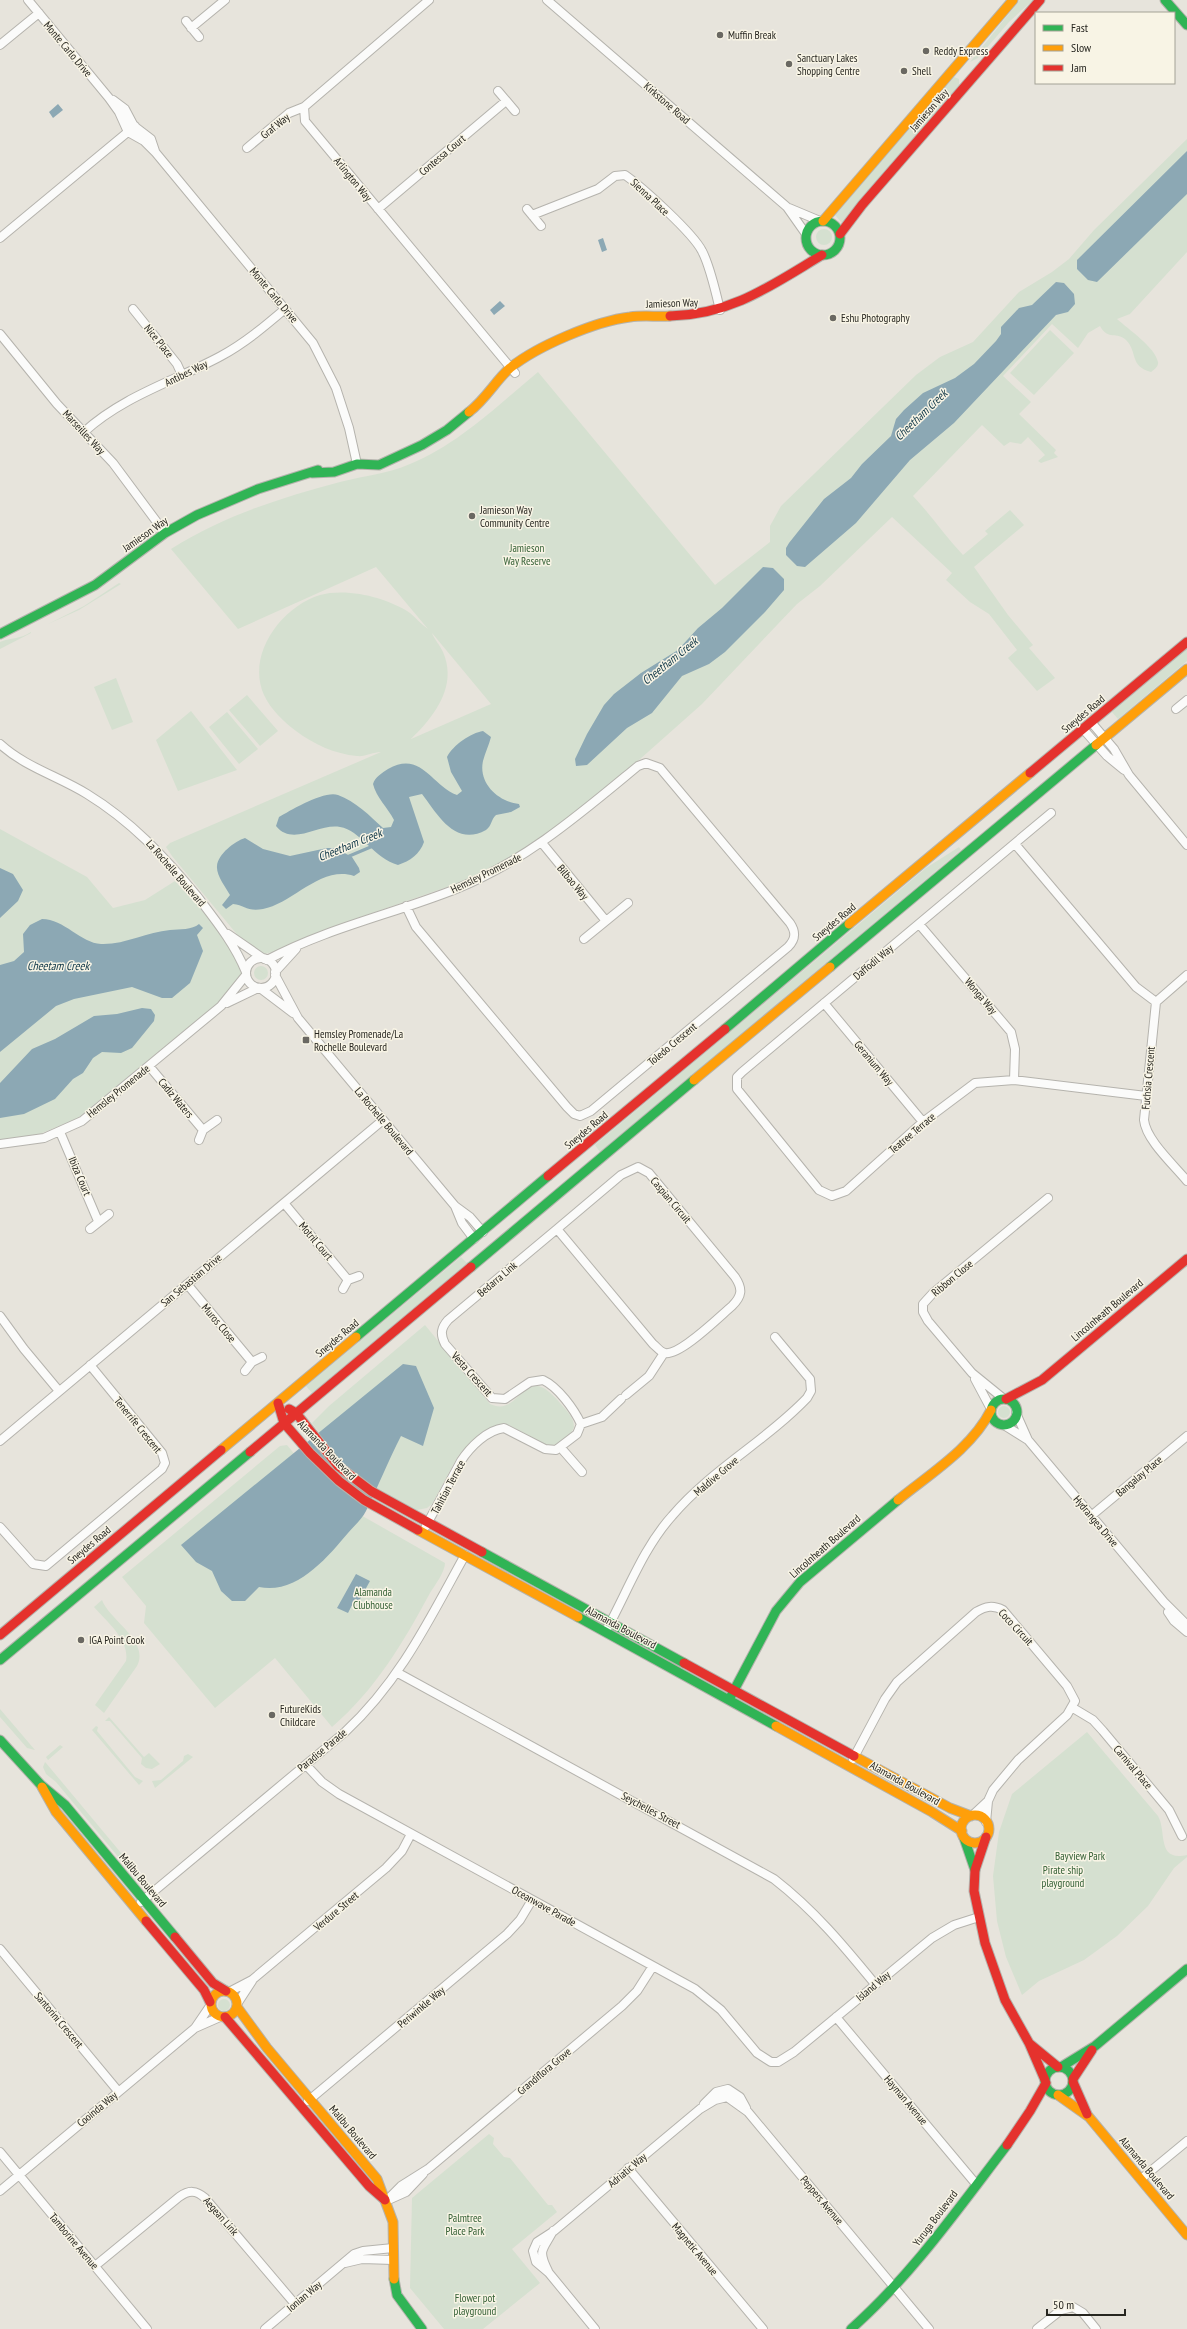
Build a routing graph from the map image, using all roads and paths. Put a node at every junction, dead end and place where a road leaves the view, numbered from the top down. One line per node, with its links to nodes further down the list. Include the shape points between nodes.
1 (28, 0): 8 (street, Monte Carlo Drive)
2 (225, 0): 11 (street)
3 (428, 0): 17 (street)
4 (547, 0): 21 (street, Kirkstone Road)
5 (1013, 0): 14 (street, Jamieson Way)
6 (1040, 0): 14 (street, Jamieson Way)
7 (1165, 0): 10 (street)
8 (39, 13): 13 (street); 19 (street, Monte Carlo Drive, via 109,98)
9 (186, 21): 11 (street)
10 (1187, 25)
11 (192, 28): 12 (street)
12 (198, 37)
13 (0, 45)
14 (966, 70): 23 (street, Jamieson Way); 26 (street, Jamieson Way)
15 (498, 91): 16 (street)
16 (506, 101): 18 (street); 22 (street, Contessa Court)
17 (304, 107): 20 (street, Graf Way, via 289,114); 22 (street, Arlington Way, via 305,121)
18 (515, 111)
19 (131, 129): 27 (street); 32 (street, Monte Carlo Drive, via 156,153)
20 (248, 148)
21 (787, 207): 23 (street, Kirkstone Road); 25 (street, Kirkstone Road)
22 (378, 209): 35 (street, Arlington Way)
23 (821, 221): 25 (street, Jamieson Way, via 811,225); 26 (street, via 834,224)
24 (541, 226): 33 (street, Sienna Place, via 529,212 598,189 615,176 625,175 680,226 702,251)
25 (806, 234): 28 (street)
26 (840, 234): 29 (street, Jamieson Way, via 836,249)
27 (0, 238)
28 (807, 245): 29 (street, via 813,252); 30 (street, Jamieson Way)
29 (822, 255): 30 (street, Jamieson Way)
30 (790, 273): 33 (street, Jamieson Way, via 753,297)
31 (133, 309): 36 (street, Nice Place, via 175,361)
32 (285, 309): 36 (street, Antibes Way, via 238,346); 38 (street, Monte Carlo Drive, via 313,343 328,371 344,411)
33 (720, 310): 35 (street, Jamieson Way, via 686,316 641,316 586,328 550,346 534,362)
34 (0, 334): 37 (street, Marseilles Way)
35 (513, 371): 38 (street, Jamieson Way, via 500,392 483,401 435,438 379,465)
36 (182, 375): 37 (street, Antibes Way, via 117,406)
37 (84, 432): 39 (street, Marseilles Way, via 113,464)
38 (356, 460): 39 (street, Jamieson Way, via 334,472 312,473 226,501)
39 (165, 533): 40 (street, Jamieson Way, via 95,585)
40 (0, 634)
41 (1187, 642): 45 (street, Sneydes Road)
42 (1187, 670): 47 (street)
43 (1187, 700): 44 (street)
44 (1176, 709)
45 (1091, 722): 46 (street, Sneydes Road); 47 (street)
46 (1083, 729): 48 (street); 91 (street, Sneydes Road)
47 (1104, 737): 48 (street); 51 (street)
48 (1096, 744): 51 (street); 93 (street)
49 (2, 750): 60 (street, La Rochelle Boulevard, via 82,791 130,824 163,855)
50 (651, 763): 53 (street, Hemsley Promenade, via 638,766); 57 (street, Toledo Crescent, via 660,768 790,923 795,936 788,947 587,1114 576,1116 567,1107 416,928)
51 (1129, 775): 55 (street)
52 (1051, 814): 54 (street, Daffodil Way)
53 (542, 843): 57 (street, Hemsley Promenade, via 475,881); 58 (street, Bilbao Way)
54 (1015, 844): 59 (street, Daffodil Way); 68 (street, via 1136,987)
55 (1187, 845)
56 (628, 903): 58 (street)
57 (406, 906): 62 (street, Hemsley Promenade)
58 (606, 921): 61 (street)
59 (919, 924): 69 (street, Daffodil Way); 73 (street, Wonga Way, via 1011,1032 1015,1049)
60 (225, 931): 63 (street, La Rochelle Boulevard); 65 (street, La Rochelle Boulevard)
61 (584, 939)
62 (299, 945): 63 (street, Hemsley Promenade); 64 (street, Hemsley Promenade)
63 (266, 960): 64 (street, via 271,963); 65 (street, via 252,962)
64 (275, 973): 67 (street, via 272,983); 71 (street, La Rochelle Boulevard)
65 (246, 974): 67 (street, via 250,983); 70 (street, Hemsley Promenade)
66 (1187, 974): 68 (street)
67 (259, 988): 70 (street, Hemsley Promenade); 71 (street, La Rochelle Boulevard)
68 (1156, 1002): 75 (street, Fuchsia Crescent)
69 (824, 1003): 74 (street, Daffodil Way, via 742,1072 737,1077); 78 (street, Geranium Way)
70 (221, 1006): 72 (street, Hemsley Promenade)
71 (298, 1018): 77 (street, La Rochelle Boulevard)
72 (149, 1066): 79 (street, Cadiz Waters); 80 (street, Hemsley Promenade, via 91,1114)
73 (1014, 1080): 75 (street, Teatree Terrace); 78 (street, Teatree Terrace, via 975,1083)
74 (736, 1084): 78 (street, Teatree Terrace, via 739,1094 819,1190 826,1194 838,1195 846,1191)
75 (1146, 1096): 83 (street, Fuchsia Crescent, via 1145,1129)
76 (217, 1120): 79 (street)
77 (383, 1120): 85 (street, San Sebastian Drive); 86 (street, La Rochelle Boulevard)
78 (923, 1122)
79 (203, 1130): 81 (street)
80 (60, 1132): 82 (street, Hemsley Promenade, via 33,1141); 88 (street, Ibiza Court)
81 (199, 1140)
82 (0, 1144)
83 (1187, 1181)
84 (1048, 1198): 107 (street, Ribbon Close, via 923,1304 923,1312 928,1321)
85 (284, 1203): 96 (street, Motril Court); 97 (street, San Sebastian Drive)
86 (455, 1206): 91 (street, La Rochelle Boulevard, via 470,1217); 92 (street, La Rochelle Boulevard, via 462,1223)
87 (109, 1214): 88 (street)
88 (98, 1221): 89 (street)
89 (90, 1229)
90 (557, 1229): 100 (street, Bedarra Link, via 448,1320); 102 (street, via 653,1344); 102 (street, Caspian Circuit, via 627,1171 638,1168 649,1174 736,1277 741,1288 739,1299 732,1306 681,1349)
91 (483, 1232): 92 (street, Sneydes Road); 93 (street)
92 (474, 1239): 93 (street); 111 (street, Sneydes Road)
93 (492, 1250): 114 (street)
94 (1187, 1259): 108 (street, Lincolnheath Boulevard)
95 (359, 1276): 96 (street)
96 (348, 1280): 98 (street)
97 (187, 1284): 104 (street, Muros Close); 105 (street, San Sebastian Drive)
98 (343, 1289)
99 (0, 1316): 109 (street)
100 (441, 1333): 116 (street, Vesta Crescent, via 445,1344 492,1398 505,1400 530,1382 543,1380 557,1392)
101 (775, 1338): 131 (street, Maldive Grove, via 810,1380 811,1391 807,1398 672,1515 651,1545)
102 (664, 1353): 116 (street, via 649,1376 602,1417)
103 (262, 1357): 104 (street)
104 (252, 1362): 106 (street)
105 (90, 1365): 109 (street, San Sebastian Drive); 126 (street, Tenerrife Crescent, via 162,1453 165,1463 162,1469 46,1566 32,1564)
106 (245, 1371)
107 (972, 1373): 110 (street, Ribbon Close); 112 (street, Ribbon Close)
108 (1042, 1380): 110 (street, Lincolnheath Boulevard); 113 (street, Lincolnheath Boulevard)
109 (59, 1391): 121 (street, San Sebastian Drive)
110 (1005, 1399): 112 (street, via 996,1402); 113 (street, via 1013,1404)
111 (278, 1403): 114 (street); 115 (street); 135 (street, Sneydes Road)
112 (991, 1409): 117 (street, via 992,1418); 119 (street, Lincolnheath Boulevard, via 985,1422)
113 (1016, 1412): 117 (street, via 1012,1421); 120 (street, Hydrangea Drive)
114 (296, 1413): 115 (street); 125 (street, Alamanda Boulevard, via 342,1470 379,1496)
115 (284, 1423): 127 (street, Alamanda Boulevard, via 339,1481 374,1505); 136 (street)
116 (581, 1424): 122 (street, via 577,1434)
117 (1003, 1424): 119 (street, Lincolnheath Boulevard); 120 (street, Hydrangea Drive)
118 (1187, 1436): 124 (street, Bangalay Place)
119 (971, 1440): 138 (street, Lincolnheath Boulevard, via 800,1582 776,1611)
120 (1028, 1440): 124 (street, Hydrangea Drive)
121 (0, 1441)
122 (561, 1448): 123 (street); 125 (street, Tahitian Terrace, via 545,1449 504,1428 492,1432 467,1452)
123 (582, 1472)
124 (1091, 1516): 130 (street, Hydrangea Drive)
125 (429, 1522): 127 (street, Tahitian Terrace); 128 (street, Alamanda Boulevard)
126 (0, 1527)
127 (423, 1532): 129 (street, Alamanda Boulevard)
128 (471, 1544): 129 (street); 131 (street, Alamanda Boulevard)
129 (465, 1555): 133 (street, Alamanda Boulevard); 137 (street, Paradise Parade)
130 (1164, 1602): 132 (street, Hydrangea Drive); 134 (street, Hydrangea Drive, via 1174,1621)
131 (611, 1621): 133 (street, Maldive Grove); 138 (street, Alamanda Boulevard)
132 (1187, 1625)
133 (605, 1632): 139 (street, Alamanda Boulevard)
134 (1187, 1632)
135 (0, 1635)
136 (0, 1660)
137 (398, 1673): 143 (street, Paradise Parade, via 361,1716); 162 (street, Seychelles Street, via 774,1879 802,1900)
138 (734, 1689): 139 (street, Lincolnheath Boulevard); 142 (street, Alamanda Boulevard)
139 (728, 1700): 144 (street, Alamanda Boulevard)
140 (1073, 1708): 142 (street, Coco Circuit, via 1075,1701 1072,1693 1003,1610 991,1606 984,1607 897,1682 885,1699); 146 (street, via 1012,1767); 151 (street, Carnival Place, via 1104,1730 1170,1810)
141 (0, 1740): 145 (street, Malibu Boulevard)
142 (855, 1756): 144 (street, Coco Circuit); 147 (street, Alamanda Boulevard, via 950,1808)
143 (306, 1765): 149 (street, Oceanwave Parade, via 329,1787); 154 (street, Paradise Parade)
144 (849, 1766): 150 (street, Alamanda Boulevard, via 932,1812)
145 (41, 1784): 154 (street, Malibu Boulevard, via 64,1805); 156 (street, Malibu Boulevard, via 56,1812)
146 (988, 1800): 147 (street); 148 (street)
147 (972, 1816): 148 (street, via 981,1817); 150 (street, via 963,1824)
148 (986, 1822): 152 (street, via 989,1830)
149 (412, 1834): 155 (street, Oceanwave Parade); 161 (street, Verdure Street, via 391,1864)
150 (963, 1835): 152 (street, via 975,1843); 153 (street)
151 (1182, 1836)
152 (986, 1837): 153 (street)
153 (975, 1870): 157 (street, via 974,1891)
154 (144, 1900): 156 (street, Paradise Parade); 163 (street, Malibu Boulevard, via 213,1983)
155 (532, 1900): 159 (street, Oceanwave Parade); 178 (street, Periwinkle Way, via 520,1920 507,1934)
156 (135, 1907): 164 (street, Malibu Boulevard, via 204,1990)
157 (979, 1917): 162 (street, Island Way, via 954,1925 940,1933); 169 (street, via 988,1956 999,1987)
158 (0, 1949): 175 (street, Santorini Crescent)
159 (652, 1966): 171 (street, Oceanwave Parade, via 715,2004 757,2054); 189 (street, Grandiflora Grove, via 637,1992 622,2006 428,2169 406,2192)
160 (1187, 1969): 170 (street)
161 (252, 1980): 163 (street, Verdure Street); 165 (street, Verdure Street)
162 (875, 1984): 167 (street, Island Way)
163 (228, 1992): 164 (street, via 214,1995); 165 (street, via 235,1997)
164 (210, 2004): 166 (street, via 214,2013); 168 (street, Cooinda Way)
165 (237, 2005): 166 (street, via 233,2014); 178 (street, Malibu Boulevard, via 244,2019)
166 (223, 2017): 168 (street, Cooinda Way); 179 (street, Malibu Boulevard)
167 (836, 2017): 171 (street, Island Way, via 794,2052 778,2062); 187 (street, Hayman Avenue)
168 (195, 2028): 175 (street, Cooinda Way)
169 (1029, 2043): 172 (street); 174 (street)
170 (1095, 2046): 172 (street); 173 (street)
171 (771, 2062)
172 (1059, 2067): 173 (street, via 1069,2071); 174 (street, via 1051,2070)
173 (1073, 2080): 177 (street, via 1069,2090); 181 (street, Alamanda Boulevard)
174 (1045, 2081): 177 (street, via 1049,2090); 180 (street, Yuruga Boulevard)
175 (118, 2091): 185 (street, Cooinda Way)
176 (728, 2093): 184 (street, Adriatic Way, via 700,2109); 195 (street, Peppers Avenue, via 748,2112)
177 (1057, 2094): 180 (street, Yuruga Boulevard); 181 (street, Alamanda Boulevard)
178 (310, 2099): 179 (street, Periwinkle Way); 189 (street, Malibu Boulevard, via 377,2179)
179 (302, 2106): 189 (street, Malibu Boulevard, via 368,2186)
180 (1029, 2115): 187 (street, Yuruga Boulevard)
181 (1089, 2117): 186 (street, Alamanda Boulevard)
182 (1187, 2141): 186 (street)
183 (0, 2152): 185 (street, Tamborine Avenue)
184 (628, 2168): 200 (street, Adriatic Way, via 554,2231 540,2239 537,2250 536,2262 549,2273); 201 (street, Magnetic Avenue)
185 (19, 2175): 188 (street, Cooinda Way); 194 (street, Tamborine Avenue)
186 (1141, 2179): 190 (street, Alamanda Boulevard)
187 (976, 2184): 195 (street, Yuruga Boulevard)
188 (0, 2191)
189 (386, 2201): 191 (street, Malibu Boulevard, via 393,2222)
190 (1187, 2235)
191 (393, 2248): 192 (street, Malibu Boulevard); 193 (street, Ionian Way, via 357,2252)
192 (394, 2260): 193 (street, Ionian Way, via 362,2259); 199 (street, Malibu Boulevard, via 397,2295)
193 (344, 2263): 196 (street, Ionian Way)
194 (95, 2266): 196 (street, Aegean Link, via 179,2197 185,2193 197,2192 205,2198); 197 (street, Tamborine Avenue)
195 (896, 2288): 202 (street, Yuruga Boulevard); 203 (street, Peppers Avenue)
196 (295, 2304): 198 (street, Ionian Way)
197 (147, 2329)
198 (265, 2329)
199 (422, 2329)
200 (595, 2329)
201 (763, 2329)
202 (851, 2329)
203 (929, 2329)
204 (1037, 2329): 205 (street, via 1060,2310 1073,2307 1083,2313)
205 (1096, 2329)

